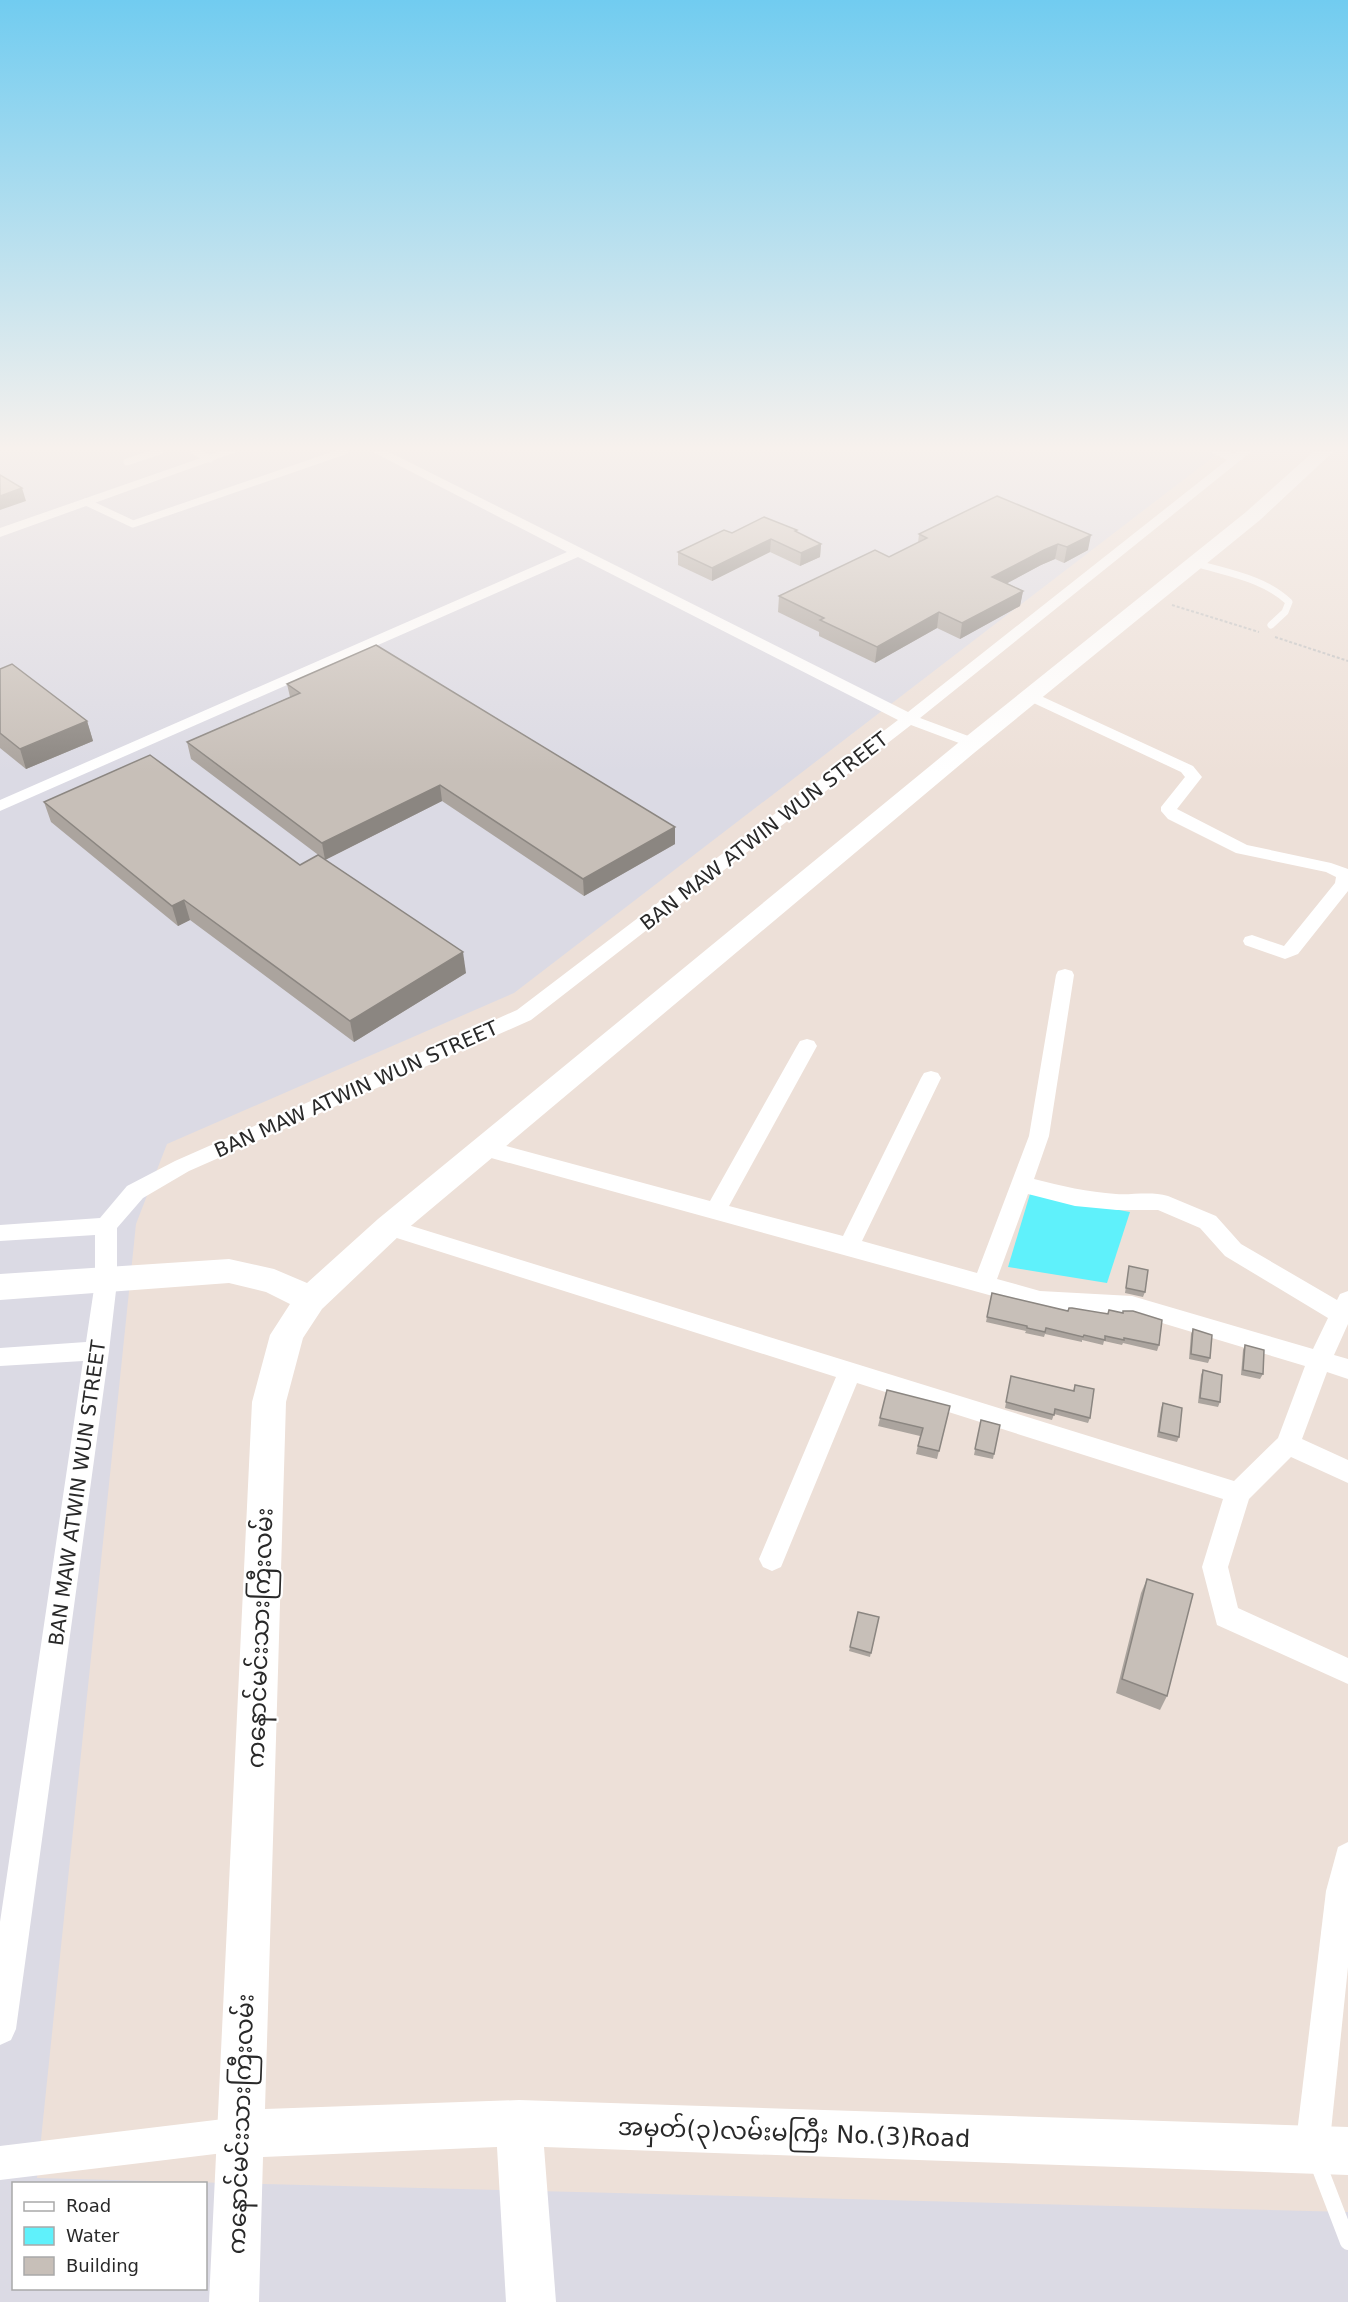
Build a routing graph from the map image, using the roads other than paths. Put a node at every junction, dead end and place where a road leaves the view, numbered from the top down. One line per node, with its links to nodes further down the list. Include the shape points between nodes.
1 (564, 558): 10 (street)
2 (587, 558): 8 (street)
3 (1111, 558): 8 (street, BAN MAW ATWIN WUN STREET)
4 (1201, 558): 5 (main road, ကနောင်မင်းသားကြီးလမ်း)
5 (1195, 563): 6 (lane, via 1271,587 1284,595 1289,602 1285,612); 7 (main road, ကနောင်မင်းသားကြီးလမ်း)
6 (1271, 625)
7 (1030, 696): 9 (main road, ကနောင်မင်းသားကြီးလမ်း); 11 (street, via 1187,769 1194,777 1169,807 1174,815 1242,849 1343,873 1344,884 1291,950 1285,953)
8 (909, 719): 9 (street); 18 (street, BAN MAW ATWIN WUN STREET, via 524,1015 182,1166 135,1192)
9 (973, 743): 15 (main road, ကနောင်မင်းသားကြီးလမ်း)
10 (0, 806)
11 (1252, 941)
12 (1065, 975): 16 (street, via 1039,1136)
13 (807, 1046): 17 (street)
14 (931, 1077): 21 (street)
15 (484, 1148): 17 (street); 19 (main road, ကနောင်မင်းသားကြီးလမ်း)
16 (1021, 1184): 23 (street); 26 (street, via 1075,1198 1160,1202 1208,1222 1233,1250)
17 (716, 1210): 21 (street)
18 (106, 1226): 20 (street); 22 (street, BAN MAW ATWIN WUN STREET)
19 (389, 1227): 25 (main road, ကနောင်မင်းသားကြီးလမ်း); 31 (street)
20 (0, 1233)
21 (849, 1246): 23 (street)
22 (106, 1282): 24 (main road); 25 (main road, via 229,1271 274,1281); 27 (street, BAN MAW ATWIN WUN STREET)
23 (984, 1284): 29 (street, via 1040,1300 1132,1305)
24 (0, 1287)
25 (310, 1300): 40 (main road, ကနောင်မင်းသားကြီးလမ်း, via 288,1335 269,1402)
26 (1345, 1307): 29 (street)
27 (97, 1351): 28 (street); 38 (street, BAN MAW ATWIN WUN STREET)
28 (0, 1357)
29 (1319, 1362): 30 (street); 32 (street)
30 (1348, 1369)
31 (850, 1371): 34 (street); 35 (street)
32 (1288, 1444): 33 (street); 34 (street)
33 (1348, 1472)
34 (1238, 1493): 36 (street, via 1215,1567 1226,1616)
35 (772, 1559)
36 (1348, 1671)
37 (1348, 1857): 41 (street, via 1341,1891)
38 (0, 2029)
39 (519, 2123): 40 (main road, အမှတ်(၃)လမ်းမကြီး No.(3)Road); 41 (main road, အမှတ်(၃)လမ်းမကြီး No.(3)Road); 45 (main road)
40 (240, 2134): 42 (street); 44 (main road, ကနောင်မင်းသားကြီးလမ်း)
41 (1330, 2151): 43 (lane)
42 (0, 2163)
43 (1348, 2242)
44 (234, 2302)
45 (531, 2302)

